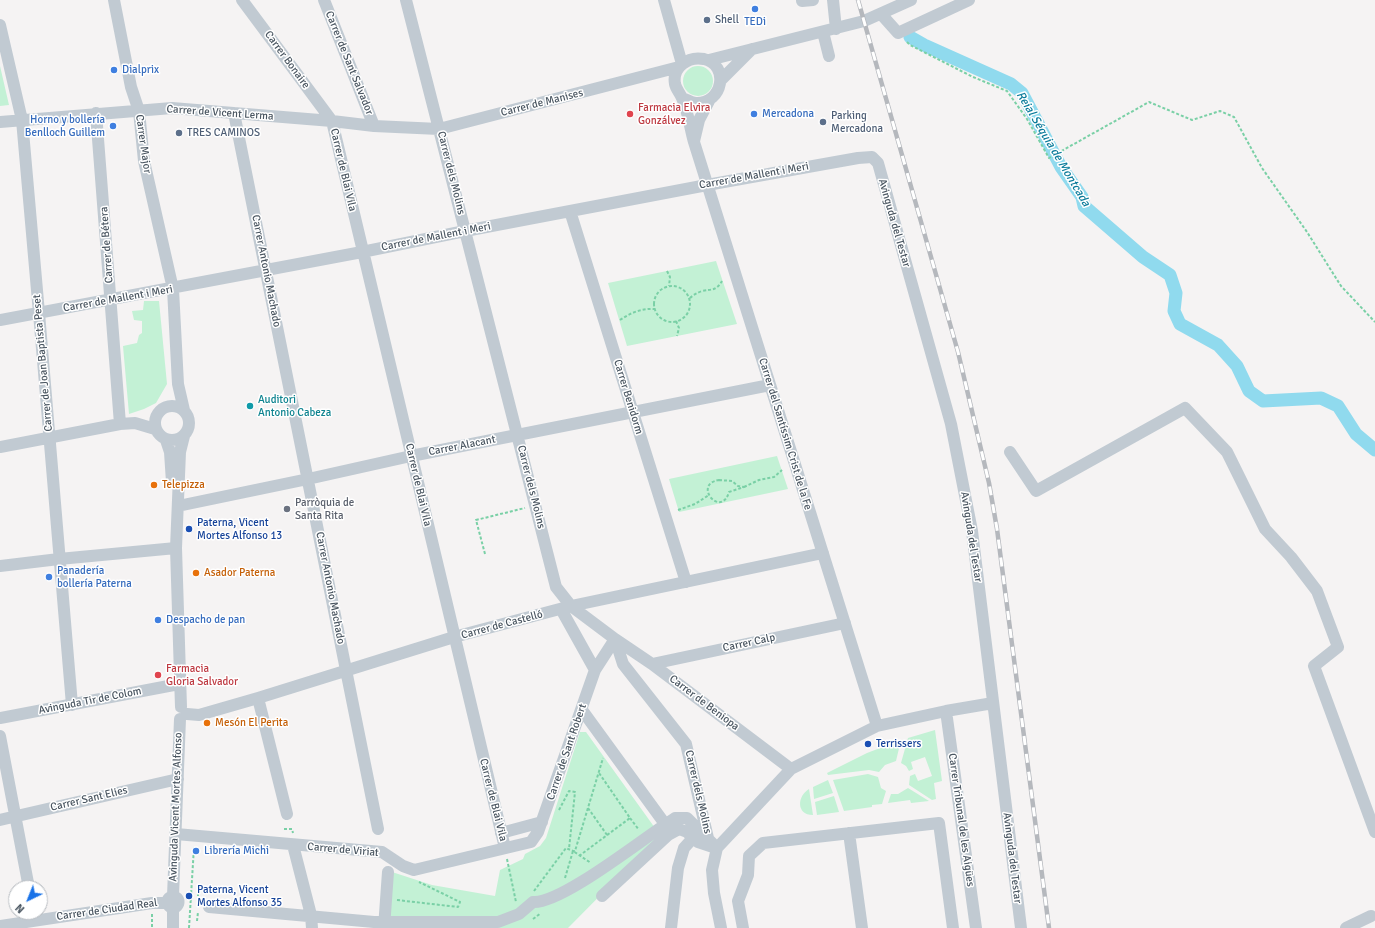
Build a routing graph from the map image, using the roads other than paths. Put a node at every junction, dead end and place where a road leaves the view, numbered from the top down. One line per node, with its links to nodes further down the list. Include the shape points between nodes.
1 (114, 0): 24 (street, Carrer Major, via 131,87)
2 (242, 0): 28 (street, Carrer Bonaire)
3 (324, 0): 30 (street, Carrer de Sant Salvador)
4 (406, 0): 31 (street, Carrer dels Molins)
5 (664, 0): 18 (street)
6 (802, 0): 7 (street)
7 (812, 0)
8 (833, 0): 13 (street)
9 (910, 0): 11 (street)
10 (969, 0): 11 (street, via 901,36)
11 (881, 14): 13 (street)
12 (0, 25): 27 (street, Carrer de Joan Baptista Peset)
13 (836, 29): 14 (street)
14 (823, 32): 15 (street); 16 (street)
15 (753, 48): 17 (street); 20 (street)
16 (829, 56)
17 (709, 60): 18 (street, via 696,58); 20 (street, via 717,68)
18 (681, 65): 19 (street, Carrer de Manises); 21 (street, via 675,76)
19 (645, 76): 21 (street, Carrer de Manises); 31 (street, Carrer de Manises)
20 (721, 80): 23 (street, via 718,92)
21 (675, 85): 22 (street)
22 (682, 98): 23 (street, via 695,104); 32 (street, Carrer del Santíssim Crist de la Fe)
23 (709, 101): 32 (street)
24 (139, 111): 25 (street, Carrer de Vicent Lerma); 26 (street, Carrer de Vicent Lerma, via 172,108); 39 (street, Carrer Major, via 144,161)
25 (96, 113): 27 (street, Carrer de Vicent Lerma); 40 (street, Carrer de Bétera)
26 (234, 113): 28 (street, Carrer de Vicent Lerma); 38 (street, Carrer Antonio Machado)
27 (22, 120): 29 (street, Carrer de Vicent Lerma); 41 (street, Carrer de Joan Baptista Peset)
28 (332, 121): 30 (street, Carrer de Vicent Lerma); 37 (street, Carrer de Blai Vila)
29 (0, 122)
30 (374, 126): 31 (street, Carrer de Vicent Lerma)
31 (439, 129): 36 (street, Carrer dels Molins)
32 (694, 142): 34 (street, Carrer del Santíssim Crist de la Fe)
33 (872, 157): 34 (street, Carrer de Mallent i Meri, via 857,154); 74 (street, Avinguda del Testar, via 878,163 951,424 972,530)
34 (707, 185): 35 (street, Carrer de Mallent i Meri); 44 (street, Carrer del Santíssim Crist de la Fe)
35 (570, 211): 36 (street, Carrer de Mallent i Meri); 47 (street, Carrer Benidorm)
36 (465, 231): 37 (street, Carrer de Mallent i Meri); 50 (street, Carrer dels Molins)
37 (362, 252): 38 (street, Carrer de Mallent i Meri); 56 (street, Carrer de Blai Vila)
38 (266, 270): 39 (street, Carrer de Mallent i Meri); 57 (street, Carrer Antonio Machado)
39 (173, 289): 40 (street, Carrer de Mallent i Meri); 43 (street)
40 (111, 300): 41 (street, Carrer de Mallent i Meri); 48 (street, Carrer de Bétera)
41 (39, 313): 42 (street, Carrer de Mallent i Meri); 52 (street, Carrer de Joan Baptista Peset)
42 (0, 320)
43 (178, 384): 45 (street); 46 (street)
44 (770, 385): 47 (street, Carrer Alacant); 61 (street, Carrer del Santíssim Crist de la Fe)
45 (165, 407): 46 (street, via 175,406); 49 (street, via 158,412 154,420)
46 (184, 410): 51 (street, via 189,418 189,428)
47 (633, 412): 50 (street, Carrer Alacant); 64 (street, Carrer Benidorm)
48 (120, 424): 49 (street, via 135,423); 52 (street)
49 (155, 429): 53 (street, via 159,436)
50 (518, 435): 56 (street, Carrer Alacant); 65 (street, Carrer dels Molins, via 556,587)
51 (184, 436): 53 (street, via 175,441); 58 (street, Avinguda Vicent Mortes Alfonso, via 180,452)
52 (49, 438): 54 (street); 62 (street, Carrer de Joan Baptista Peset)
53 (166, 440): 59 (street, Avinguda Vicent Mortes Alfonso, via 170,452)
54 (0, 447)
55 (1010, 452): 90 (street, via 1036,491 1185,408 1227,452 1265,529 1317,591 1338,648 1314,666)
56 (411, 456): 57 (street, Carrer Alacant); 67 (street, Carrer de Blai Vila)
57 (308, 479): 58 (street, Carrer Alacant); 71 (street, Carrer Antonio Machado)
58 (178, 506): 59 (street, Avinguda Vicent Mortes Alfonso)
59 (176, 534): 60 (street, Avinguda Vicent Mortes Alfonso)
60 (176, 548): 62 (street); 72 (street, Avinguda Vicent Mortes Alfonso)
61 (823, 554): 64 (street, Carrer de Castelló); 66 (street, Carrer del Santíssim Crist de la Fe)
62 (59, 559): 63 (street); 75 (street, Carrer de Joan Baptista Peset)
63 (0, 566)
64 (686, 582): 65 (street, Carrer de Castelló)
65 (566, 607): 67 (street, Carrer de Castelló); 68 (street, Carrer dels Molins); 70 (street, Carrer dels Molins)
66 (845, 623): 69 (street, Carrer Calp); 80 (street, Carrer del Santíssim Crist de la Fe)
67 (454, 637): 71 (street, Carrer de Castelló); 91 (street, Carrer de Blai Vila)
68 (615, 639): 69 (street, Carrer de Beniopa); 70 (street, Carrer de Sant Robert); 95 (street, Carrer dels Molins, via 624,664 686,744)
69 (652, 664): 82 (street, Carrer de Beniopa)
70 (595, 670): 76 (street, Carrer de Sant Robert)
71 (346, 671): 73 (street, Carrer de Castelló); 89 (street, Carrer Antonio Machado)
72 (179, 684): 75 (street, Avinguda Tir de Colom); 78 (street, Avinguda Vicent Mortes Alfonso)
73 (258, 698): 78 (street, Carrer de Castelló, via 199,715); 84 (street)
74 (993, 703): 77 (street); 118 (street, Avinguda del Testar)
75 (72, 705): 79 (street, Avinguda Tir de Colom)
76 (582, 710): 87 (street, Carrer de Sant Robert); 88 (street)
77 (946, 711): 80 (street); 117 (street, Carrer Tribunal de les Aigües)
78 (182, 713): 83 (street, Avinguda Vicent Mortes Alfonso)
79 (0, 718)
80 (877, 726): 82 (street)
81 (0, 736): 85 (street)
82 (792, 769): 98 (street)
83 (178, 779): 85 (street, Carrer Sant Elies); 93 (street, Avinguda Vicent Mortes Alfonso)
84 (287, 814)
85 (15, 816): 86 (street, Carrer Sant Elies); 100 (street)
86 (0, 820)
87 (542, 822): 91 (street); 97 (street, Carrer de Sant Robert, via 531,842)
88 (665, 824): 95 (street, via 675,818 687,818); 108 (street, via 575,886 540,902 533,902 519,914 498,922)
89 (378, 829)
90 (1375, 832)
91 (501, 833): 97 (street, Carrer de Blai Vila)
92 (849, 833): 114 (street, via 763,843 749,856 748,875 738,901); 115 (street); 116 (street, via 939,823)
93 (176, 834): 96 (street, Carrer de Viriat); 102 (street, Avinguda Vicent Mortes Alfonso)
94 (693, 838): 98 (street); 101 (street, via 679,829 668,834); 112 (street, via 684,848 678,868)
95 (708, 838): 98 (street, Carrer dels Molins)
96 (293, 845): 97 (street, Carrer de Viriat, via 382,852 414,870); 105 (street)
97 (505, 848)
98 (717, 848): 113 (street, Carrer dels Molins, via 712,870)
99 (388, 872): 108 (street)
100 (27, 880)
101 (602, 896)
102 (171, 902): 104 (street, Carrer de Ciudad Real); 110 (street, Avinguda Vicent Mortes Alfonso)
103 (209, 907): 105 (street)
104 (48, 914)
105 (311, 915): 108 (street); 111 (street)
106 (1374, 918): 119 (street)
107 (20, 920): 109 (street, Carrer de Ciudad Real)
108 (381, 924)
109 (0, 926)
110 (173, 928)
111 (312, 928)
112 (671, 928)
113 (721, 928)
114 (743, 928)
115 (862, 928)
116 (953, 928)
117 (976, 928)
118 (1021, 928)
119 (1346, 928)

